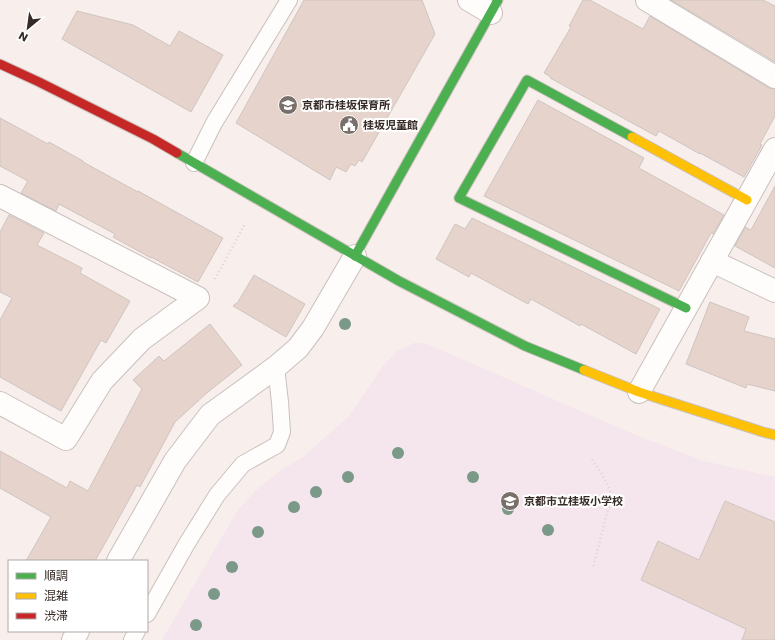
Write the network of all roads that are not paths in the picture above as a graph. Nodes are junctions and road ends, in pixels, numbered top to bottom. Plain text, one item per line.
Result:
1 (289, 0) edge
2 (469, 0) edge
3 (647, 0) edge
4 (495, 6) edge
5 (0, 64) edge
6 (775, 77) edge
7 (775, 149) edge
8 (194, 163) junction
9 (0, 196) edge
10 (747, 200) junction
11 (355, 256) junction
12 (712, 261) junction
13 (775, 291) edge
14 (686, 308) junction
15 (276, 367) junction
16 (639, 392) junction
17 (0, 403) edge
18 (775, 435) edge
19 (119, 560) edge
20 (148, 612) edge

1 - 8 lane
2 - 4 street
3 - 6 street
4 - 11 street
5 - 8 street
7 - 10 street
8 - 11 street
9 - 17 street
10 - 12 street
10 - 14 street
11 - 15 street
11 - 16 street
12 - 13 street
12 - 14 street
14 - 16 street
15 - 19 street
15 - 20 lane
16 - 18 street

